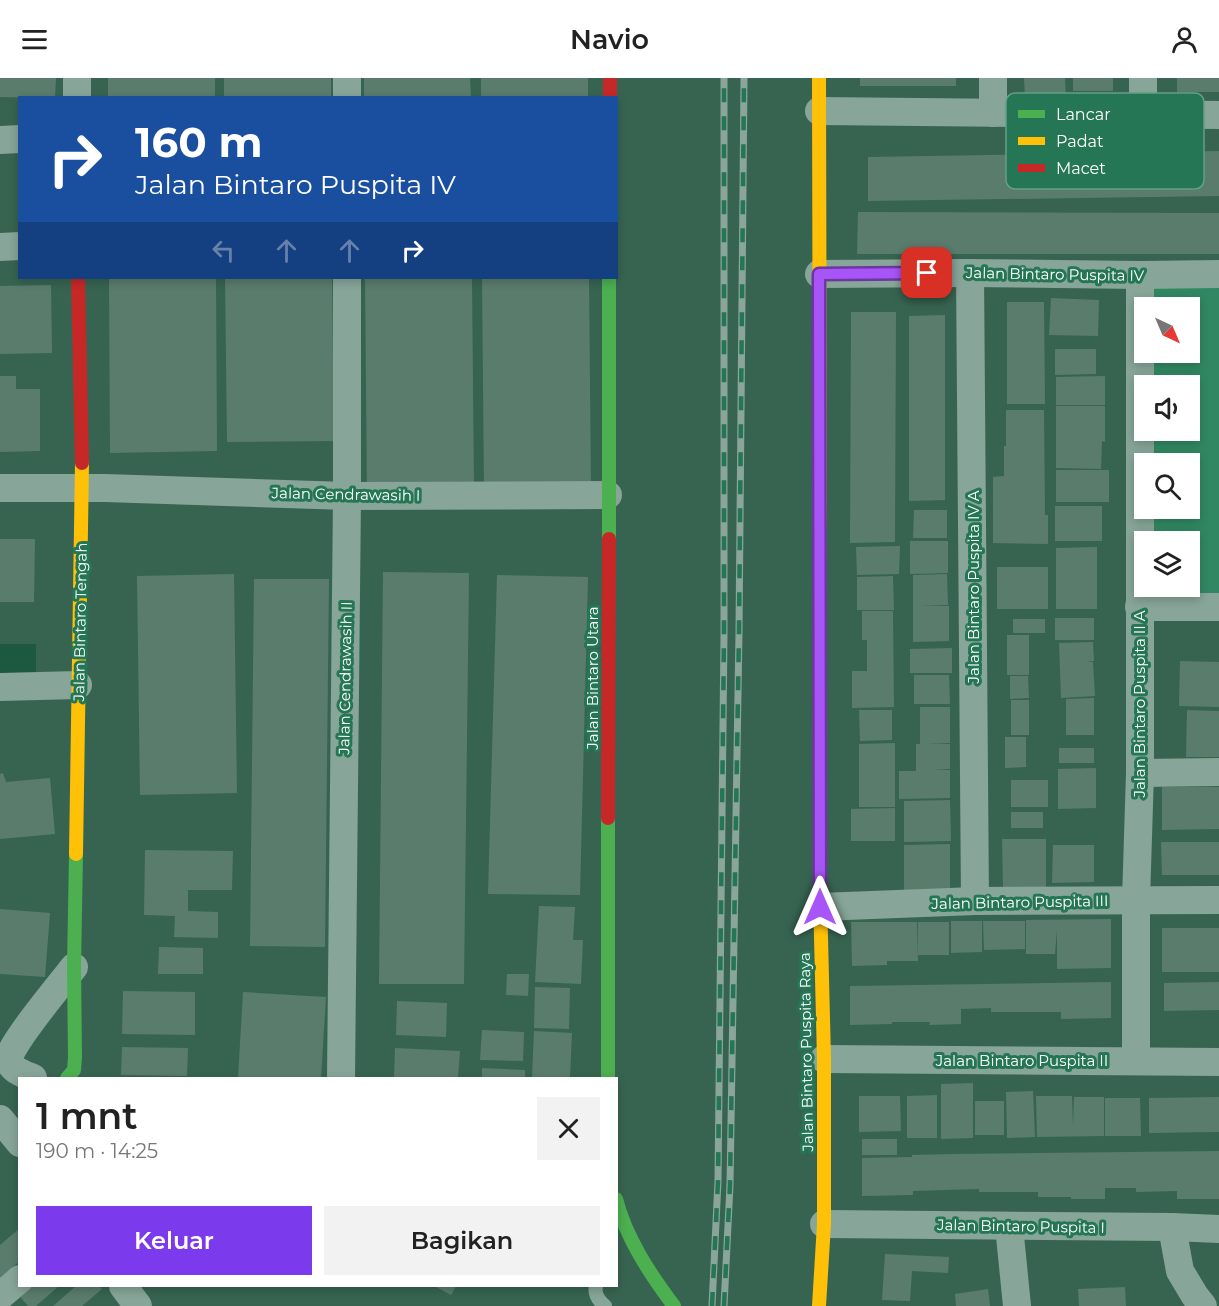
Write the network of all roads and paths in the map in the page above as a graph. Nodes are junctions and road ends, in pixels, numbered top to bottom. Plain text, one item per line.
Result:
1 (77, 78) edge
2 (347, 78) edge
3 (610, 78) edge
4 (819, 78) edge
5 (993, 78) edge
6 (77, 96) edge
7 (347, 96) edge
8 (610, 96) edge
9 (819, 111) junction
10 (993, 113) junction
11 (1006, 113) edge
12 (1204, 115) edge
13 (1219, 115) edge
14 (18, 139) edge
15 (0, 140) edge
16 (18, 246) edge
17 (0, 247) edge
18 (970, 273) junction
19 (819, 274) junction
20 (1219, 274) edge
21 (1140, 275) junction
22 (78, 279) edge
23 (347, 279) edge
24 (609, 279) edge
25 (0, 488) edge
26 (83, 488) junction
27 (608, 495) junction
28 (346, 496) junction
29 (1140, 607) junction
30 (1219, 607) edge
31 (78, 685) junction
32 (0, 687) edge
33 (1219, 772) edge
34 (1140, 773) junction
35 (1136, 900) junction
36 (1219, 900) edge
37 (975, 901) junction
38 (820, 907) junction
39 (74, 968) junction
40 (824, 1059) junction
41 (1136, 1060) junction
42 (1219, 1062) edge
43 (31, 1077) edge
44 (68, 1077) edge
45 (340, 1077) edge
46 (608, 1077) edge
47 (0, 1119) edge
48 (18, 1141) edge
49 (618, 1207) edge
50 (824, 1224) junction
51 (1009, 1226) junction
52 (1172, 1227) junction
53 (1219, 1229) edge
54 (18, 1281) edge
55 (124, 1287) edge
56 (596, 1287) edge
57 (0, 1296) edge
58 (138, 1306) edge
59 (605, 1306) edge
60 (674, 1306) edge
61 (819, 1306) edge
62 (1017, 1306) edge
63 (1203, 1306) edge

1 - 6 street
2 - 7 street
3 - 8 street
4 - 9 street, Jalan Bintaro Puspita Raya
5 - 10 street
9 - 10 street
9 - 19 street, Jalan Bintaro Puspita Raya
10 - 11 street
12 - 13 street
14 - 15 street
16 - 17 street
18 - 19 street, Jalan Bintaro Puspita IV
18 - 21 street, Jalan Bintaro Puspita IV
18 - 37 street, Jalan Bintaro Puspita IV A
19 - 38 street, Jalan Bintaro Puspita Raya
20 - 21 street, Jalan Bintaro Puspita IV
21 - 29 street, Jalan Bintaro Puspita II A
22 - 26 street, Jalan Bintaro Tengah
23 - 28 street, Jalan Cendrawasih II
24 - 27 street, Jalan Bintaro Utara
25 - 26 street, Jalan Cendrawasih I
26 - 28 street, Jalan Cendrawasih I
26 - 31 street, Jalan Bintaro Tengah
27 - 28 street, Jalan Cendrawasih I
27 - 46 street, Jalan Bintaro Utara
28 - 45 street, Jalan Cendrawasih II
29 - 30 street
29 - 34 street, Jalan Bintaro Puspita II A
31 - 32 street
31 - 39 street, Jalan Bintaro Tengah
33 - 34 street
34 - 35 street, Jalan Bintaro Puspita II A
35 - 36 street, Jalan Bintaro Puspita III
35 - 37 street, Jalan Bintaro Puspita III
35 - 41 street, Jalan Bintaro Puspita II A
37 - 38 street, Jalan Bintaro Puspita III
38 - 40 street, Jalan Bintaro Puspita Raya
39 - 43 street
39 - 44 street, Jalan Bintaro Tengah
40 - 41 street, Jalan Bintaro Puspita II
40 - 50 street, Jalan Bintaro Puspita Raya
41 - 42 street, Jalan Bintaro Puspita II
47 - 48 street
49 - 60 street
50 - 51 street, Jalan Bintaro Puspita I
50 - 61 street, Jalan Bintaro Puspita Raya
51 - 52 street, Jalan Bintaro Puspita I
51 - 62 street
52 - 53 street, Jalan Bintaro Puspita I
52 - 63 street
54 - 57 street
55 - 58 street
56 - 59 lane

